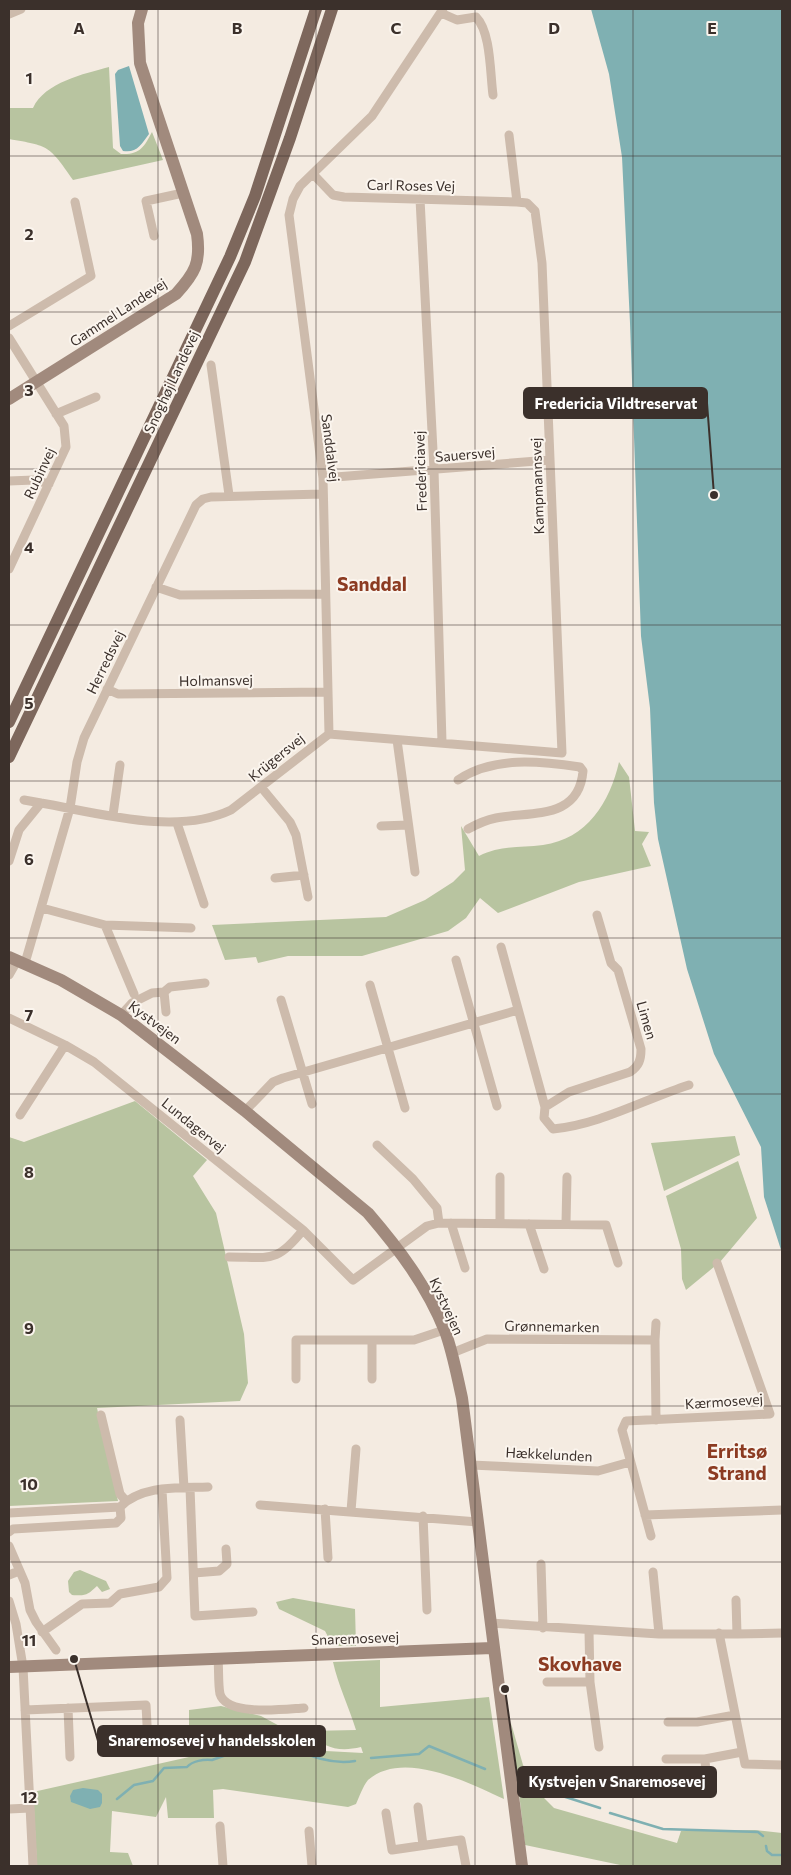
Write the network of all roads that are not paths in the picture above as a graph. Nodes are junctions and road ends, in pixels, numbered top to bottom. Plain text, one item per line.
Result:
1 (21, 9) edge
2 (142, 9) edge
3 (316, 9) edge
4 (332, 9) edge
5 (442, 11) edge
6 (9, 14) edge
7 (493, 95) dead end
8 (509, 135) dead end
9 (313, 174) junction
10 (183, 193) junction
11 (420, 200) junction
12 (75, 202) dead end
13 (516, 202) junction
14 (154, 236) dead end
15 (9, 326) edge
16 (9, 338) edge
17 (211, 365) dead end
18 (36, 382) junction
19 (96, 397) dead end
20 (9, 399) edge
21 (56, 414) junction
22 (550, 460) junction
23 (434, 470) junction
24 (323, 478) junction
25 (9, 481) edge
26 (48, 484) junction
27 (323, 494) junction
28 (229, 495) junction
29 (9, 570) edge
30 (156, 587) junction
31 (325, 594) junction
32 (107, 689) junction
33 (326, 692) junction
34 (9, 722) edge
35 (329, 734) junction
36 (397, 740) junction
37 (442, 742) junction
38 (497, 748) junction
39 (9, 758) edge
40 (499, 762) junction
41 (120, 766) dead end
42 (458, 780) dead end
43 (261, 787) junction
44 (24, 800) dead end
45 (41, 803) junction
46 (70, 808) junction
47 (113, 815) junction
48 (178, 822) junction
49 (381, 826) dead end
50 (408, 826) junction
51 (468, 829) dead end
52 (9, 860) edge
53 (415, 872) dead end
54 (304, 875) junction
55 (274, 878) dead end
56 (308, 898) dead end
57 (204, 904) dead end
58 (42, 908) junction
59 (597, 915) dead end
60 (105, 925) junction
61 (192, 928) dead end
62 (501, 947) dead end
63 (17, 960) edge
64 (456, 960) dead end
65 (9, 975) edge
66 (205, 983) dead end
67 (370, 985) dead end
68 (164, 992) junction
69 (134, 994) dead end
70 (281, 1000) dead end
71 (518, 1010) junction
72 (166, 1012) dead end
73 (122, 1015) junction
74 (9, 1018) edge
75 (473, 1022) junction
76 (65, 1045) junction
77 (388, 1047) junction
78 (302, 1072) junction
79 (689, 1085) dead end
80 (312, 1104) dead end
81 (497, 1106) dead end
82 (545, 1107) junction
83 (405, 1108) dead end
84 (245, 1111) junction
85 (20, 1115) dead end
86 (377, 1145) dead end
87 (500, 1177) dead end
88 (567, 1177) dead end
89 (439, 1223) junction
90 (451, 1223) junction
91 (500, 1223) junction
92 (529, 1224) junction
93 (566, 1224) junction
94 (303, 1230) junction
95 (398, 1248) junction
96 (229, 1257) dead end
97 (618, 1263) dead end
98 (718, 1263) dead end
99 (465, 1268) dead end
100 (544, 1269) dead end
101 (656, 1323) dead end
102 (444, 1330) junction
103 (655, 1340) junction
104 (372, 1341) junction
105 (452, 1352) junction
106 (372, 1379) dead end
107 (296, 1380) dead end
108 (101, 1414) dead end
109 (180, 1420) dead end
110 (656, 1420) junction
111 (356, 1449) dead end
112 (630, 1462) junction
113 (471, 1465) junction
114 (208, 1487) dead end
115 (187, 1488) junction
116 (162, 1490) junction
117 (123, 1504) junction
118 (260, 1505) dead end
119 (325, 1509) junction
120 (782, 1510) edge
121 (351, 1511) junction
122 (9, 1513) edge
123 (645, 1515) junction
124 (423, 1516) junction
125 (478, 1522) junction
126 (9, 1532) edge
127 (651, 1536) dead end
128 (9, 1546) edge
129 (226, 1549) dead end
130 (328, 1558) dead end
131 (541, 1564) dead end
132 (19, 1571) junction
133 (653, 1572) dead end
134 (194, 1573) junction
135 (9, 1575) edge
136 (736, 1600) dead end
137 (9, 1601) edge
138 (427, 1610) dead end
139 (253, 1612) dead end
140 (490, 1623) junction
141 (543, 1628) junction
142 (589, 1631) junction
143 (42, 1632) junction
144 (719, 1633) junction
145 (782, 1633) edge
146 (659, 1634) junction
147 (737, 1634) junction
148 (492, 1648) junction
149 (56, 1650) dead end
150 (218, 1659) junction
151 (9, 1667) edge
152 (23, 1667) junction
153 (547, 1682) dead end
154 (590, 1682) junction
155 (68, 1708) junction
156 (304, 1708) dead end
157 (25, 1710) junction
158 (735, 1715) junction
159 (668, 1722) dead end
160 (148, 1744) dead end
161 (599, 1748) dead end
162 (742, 1752) junction
163 (70, 1757) dead end
164 (666, 1759) dead end
165 (705, 1759) junction
166 (782, 1765) edge
167 (707, 1792) dead end
168 (418, 1807) dead end
169 (30, 1808) junction
170 (9, 1809) edge
171 (386, 1813) dead end
172 (220, 1826) dead end
173 (309, 1831) dead end
174 (423, 1845) junction
175 (33, 1866) edge
176 (223, 1866) edge
177 (312, 1866) edge
178 (466, 1866) edge
179 (522, 1866) edge

1 - 6 street
2 - 10 street, Gammel Landevej
3 - 34 main road, Snoghøj Landevej
4 - 39 main road, Snoghøj Landevej
5 - 7 street
5 - 9 street, Sanddalvej
8 - 13 street
9 - 11 street, Carl Roses Vej
9 - 24 street, Sanddalvej
10 - 14 street
10 - 18 street, Gammel Landevej
11 - 13 street, Carl Roses Vej
11 - 23 street, Fredericiavej
12 - 15 street
13 - 22 street, Kampmannsvej
16 - 18 street, Rubinvej
17 - 28 street
18 - 20 street, Gammel Landevej
18 - 21 street, Rubinvej
19 - 21 street
21 - 26 street, Rubinvej
22 - 23 street, Sauersvej
22 - 38 street, Kampmannsvej
23 - 24 street, Sauersvej
23 - 37 street, Fredericiavej
24 - 27 street, Sanddalvej
25 - 26 street
26 - 29 street, Rubinvej
27 - 28 street, Herredsvej
27 - 31 street, Sanddalvej
28 - 30 street, Herredsvej
30 - 31 street
30 - 32 street, Herredsvej
31 - 33 street, Sanddalvej
32 - 33 street, Holmansvej
32 - 46 street, Herredsvej
33 - 35 street, Sanddalvej
35 - 36 street
35 - 43 street, Krügersvej
36 - 37 street
36 - 50 street
37 - 38 street
38 - 40 street
40 - 42 street
40 - 51 street
41 - 47 street
43 - 48 street, Krügersvej
43 - 54 street
44 - 45 street, Krügersvej
45 - 46 street, Krügersvej
45 - 52 street
46 - 47 street, Krügersvej
46 - 58 street, Herredsvej
47 - 48 street, Krügersvej
48 - 57 street
49 - 50 street
50 - 53 street
54 - 55 street
54 - 56 street
58 - 60 street
58 - 63 street, Herredsvej
59 - 82 street, Limen
60 - 61 street
60 - 69 street
62 - 71 street
63 - 65 street, Herredsvej
63 - 73 street, Kystvejen
64 - 75 street
66 - 68 street
67 - 77 street
68 - 72 street
68 - 73 street
70 - 78 street
71 - 75 street
71 - 82 street
73 - 84 street, Kystvejen
74 - 76 street, Lundagervej
75 - 77 street
75 - 81 street
76 - 85 street
76 - 94 street, Lundagervej
77 - 78 street
77 - 83 street
78 - 80 street
78 - 84 street
79 - 82 street
84 - 95 street, Kystvejen
86 - 89 street
87 - 91 street
88 - 93 street
89 - 90 street
89 - 95 street
90 - 91 street
90 - 99 street
91 - 92 street
92 - 93 street
92 - 100 street
93 - 97 street
94 - 95 street, Lundagervej
94 - 96 street
95 - 102 street, Kystvejen
98 - 110 street, Kærmosevej
101 - 103 street
102 - 104 street
102 - 105 street, Kystvejen
103 - 105 street, Grønnemarken
103 - 110 street
104 - 106 street
104 - 107 street
105 - 113 street, Kystvejen
108 - 117 street
109 - 115 street
110 - 112 street, Kærmosevej
111 - 121 street
112 - 113 street, Hækkelunden
112 - 123 street
113 - 125 street, Kystvejen
114 - 115 street
115 - 116 street
115 - 134 street
116 - 117 street
116 - 143 street
117 - 122 street
117 - 126 street
118 - 119 street
119 - 121 street
119 - 130 street
120 - 123 street
121 - 124 street
123 - 127 street
124 - 125 street
124 - 138 street
125 - 140 street, Kystvejen
128 - 132 street
129 - 134 street
131 - 141 street
132 - 135 street
132 - 143 street
133 - 146 street
134 - 139 street
136 - 147 street
137 - 152 street
140 - 141 street
140 - 148 street, Kystvejen
141 - 142 street
142 - 146 street
142 - 154 street
143 - 149 street
144 - 146 street
144 - 147 street
144 - 158 street
145 - 147 street
148 - 150 street, Snaremosevej
148 - 179 street, Kystvejen
150 - 152 street, Snaremosevej
150 - 156 street
151 - 152 street, Snaremosevej
152 - 157 street
153 - 154 street
154 - 161 street
155 - 157 street
155 - 160 street
155 - 163 street
157 - 169 street
158 - 159 street
158 - 162 street
162 - 165 street
162 - 166 street
164 - 165 street
165 - 167 street
168 - 174 street
169 - 170 street
169 - 175 street
171 - 174 street
172 - 176 street
173 - 177 street
174 - 178 street

